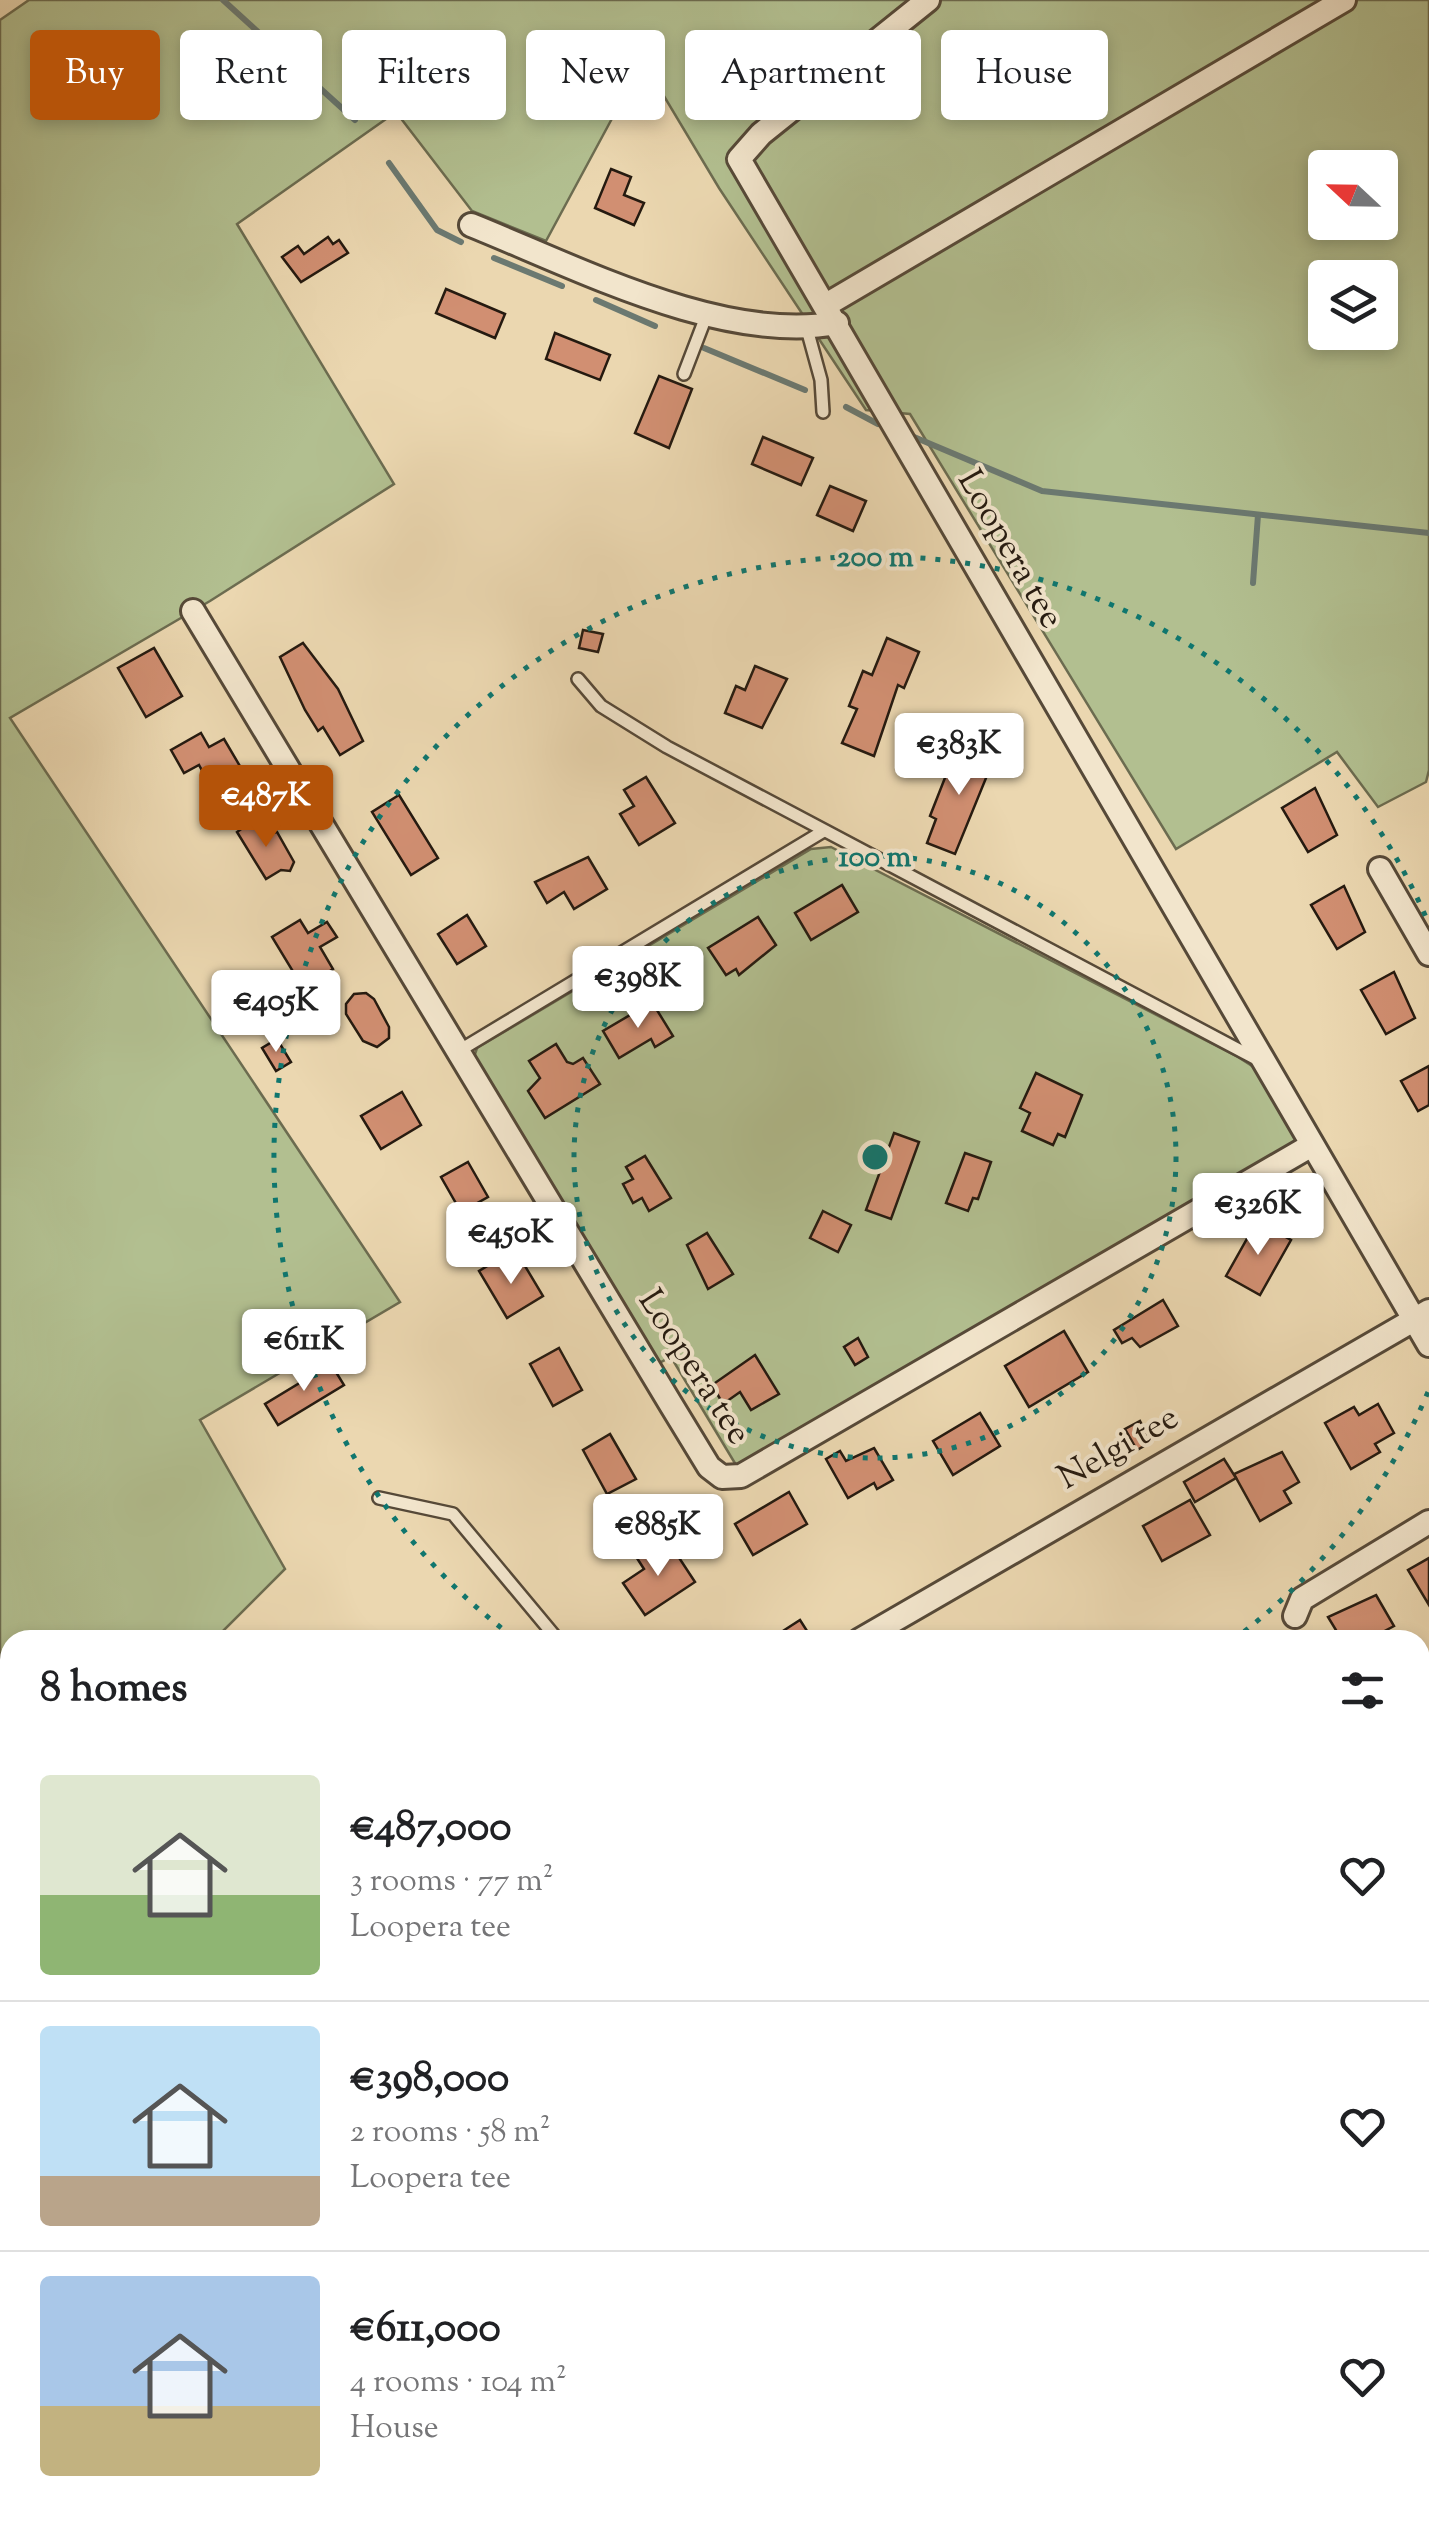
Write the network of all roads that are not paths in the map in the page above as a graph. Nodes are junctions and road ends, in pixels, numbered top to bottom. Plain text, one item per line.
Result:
1 (928, 0) edge
2 (1344, 0) edge
3 (471, 225) dead end
4 (707, 314) junction
5 (831, 314) junction
6 (807, 328) junction
7 (684, 374) dead end
8 (823, 412) dead end
9 (193, 611) dead end
10 (578, 679) dead end
11 (822, 832) junction
12 (1380, 868) dead end
13 (1429, 954) edge
14 (457, 1052) junction
15 (1269, 1066) junction
16 (1312, 1145) junction
17 (1422, 1315) edge
18 (1429, 1345) edge
19 (379, 1498) dead end
20 (1429, 1522) edge
21 (1295, 1616) dead end
22 (550, 1630) edge
23 (877, 1630) edge

1 - 5 street, Loopera tee
2 - 5 street
3 - 4 street
4 - 6 street
4 - 7 lane
5 - 6 street
5 - 15 street, Loopera tee
6 - 8 lane
9 - 14 street, Loopera tee
10 - 11 lane
11 - 14 lane
11 - 15 lane
12 - 13 street
14 - 16 street, Loopera tee
15 - 16 street, Loopera tee
16 - 17 street, Loopera tee
17 - 18 street, Loopera tee
17 - 23 street, Nelgi tee
19 - 22 lane
20 - 21 street

